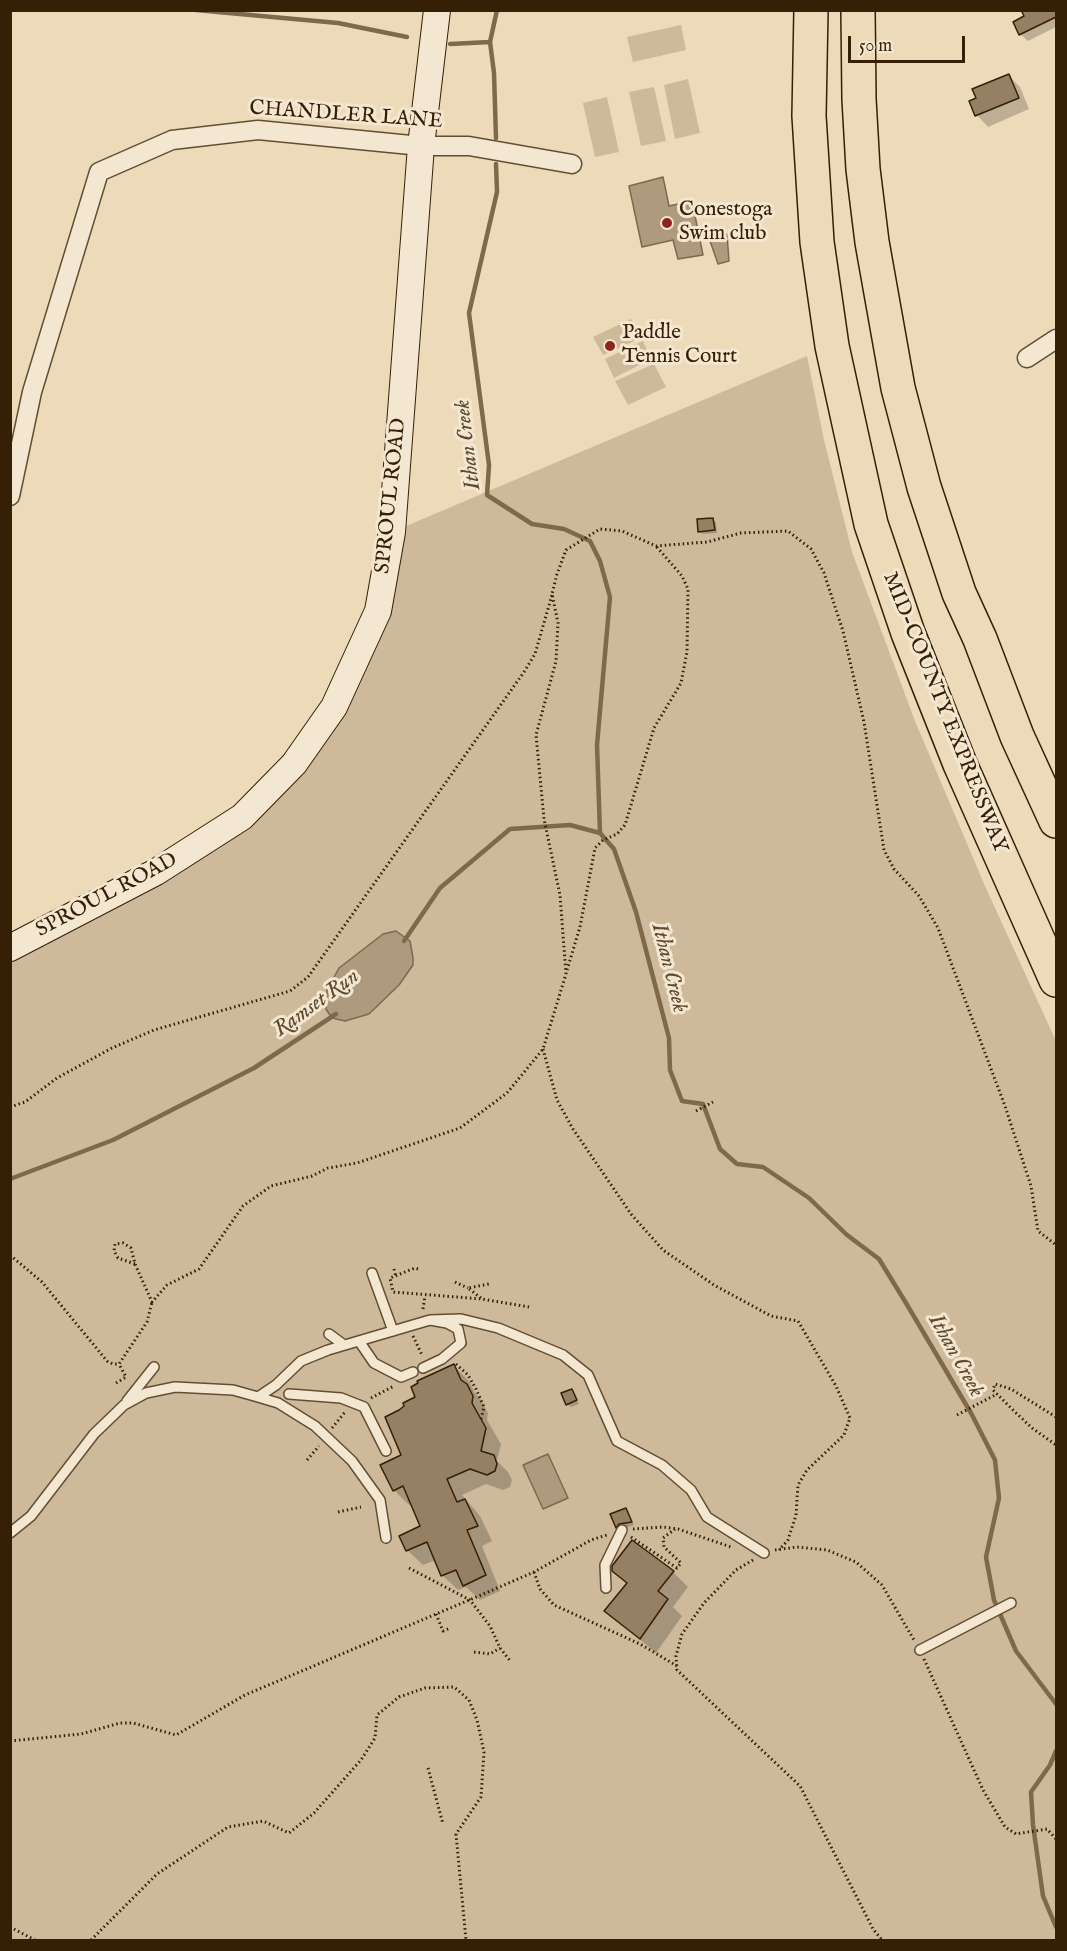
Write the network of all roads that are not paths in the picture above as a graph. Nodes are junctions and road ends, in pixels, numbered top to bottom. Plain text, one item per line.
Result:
1 (436, 10) edge
2 (811, 10) edge
3 (858, 10) edge
4 (421, 146) junction
5 (572, 164) dead end
6 (1056, 339) edge
7 (1027, 358) dead end
8 (10, 496) edge
9 (1056, 821) edge
10 (10, 948) edge
11 (1056, 980) edge
12 (372, 1273) dead end
13 (430, 1320) junction
14 (393, 1331) junction
15 (329, 1334) dead end
16 (359, 1341) junction
17 (344, 1345) junction
18 (154, 1367) dead end
19 (276, 1385) junction
20 (289, 1394) junction
21 (258, 1397) junction
22 (278, 1403) junction
23 (124, 1405) junction
24 (386, 1452) dead end
25 (622, 1530) road end
26 (10, 1533) edge
27 (386, 1538) dead end
28 (764, 1553) road end
29 (606, 1588) dead end
30 (1009, 1604) dead end
31 (920, 1650) road end

1 - 4 main road, SPROUL ROAD
2 - 11 highway, MID-COUNTY EXPRESSWAY
3 - 9 highway
4 - 5 street, CHANDLER LANE
4 - 8 street, CHANDLER LANE
4 - 10 main road, SPROUL ROAD
6 - 7 street
12 - 14 lane
13 - 14 lane
13 - 16 lane
13 - 28 lane
14 - 16 lane
15 - 17 lane
16 - 17 lane
17 - 19 lane
18 - 23 lane
19 - 20 lane
19 - 21 lane
20 - 22 lane
20 - 24 lane
21 - 22 lane
21 - 23 lane
22 - 27 lane
23 - 26 lane
25 - 29 lane
30 - 31 lane

